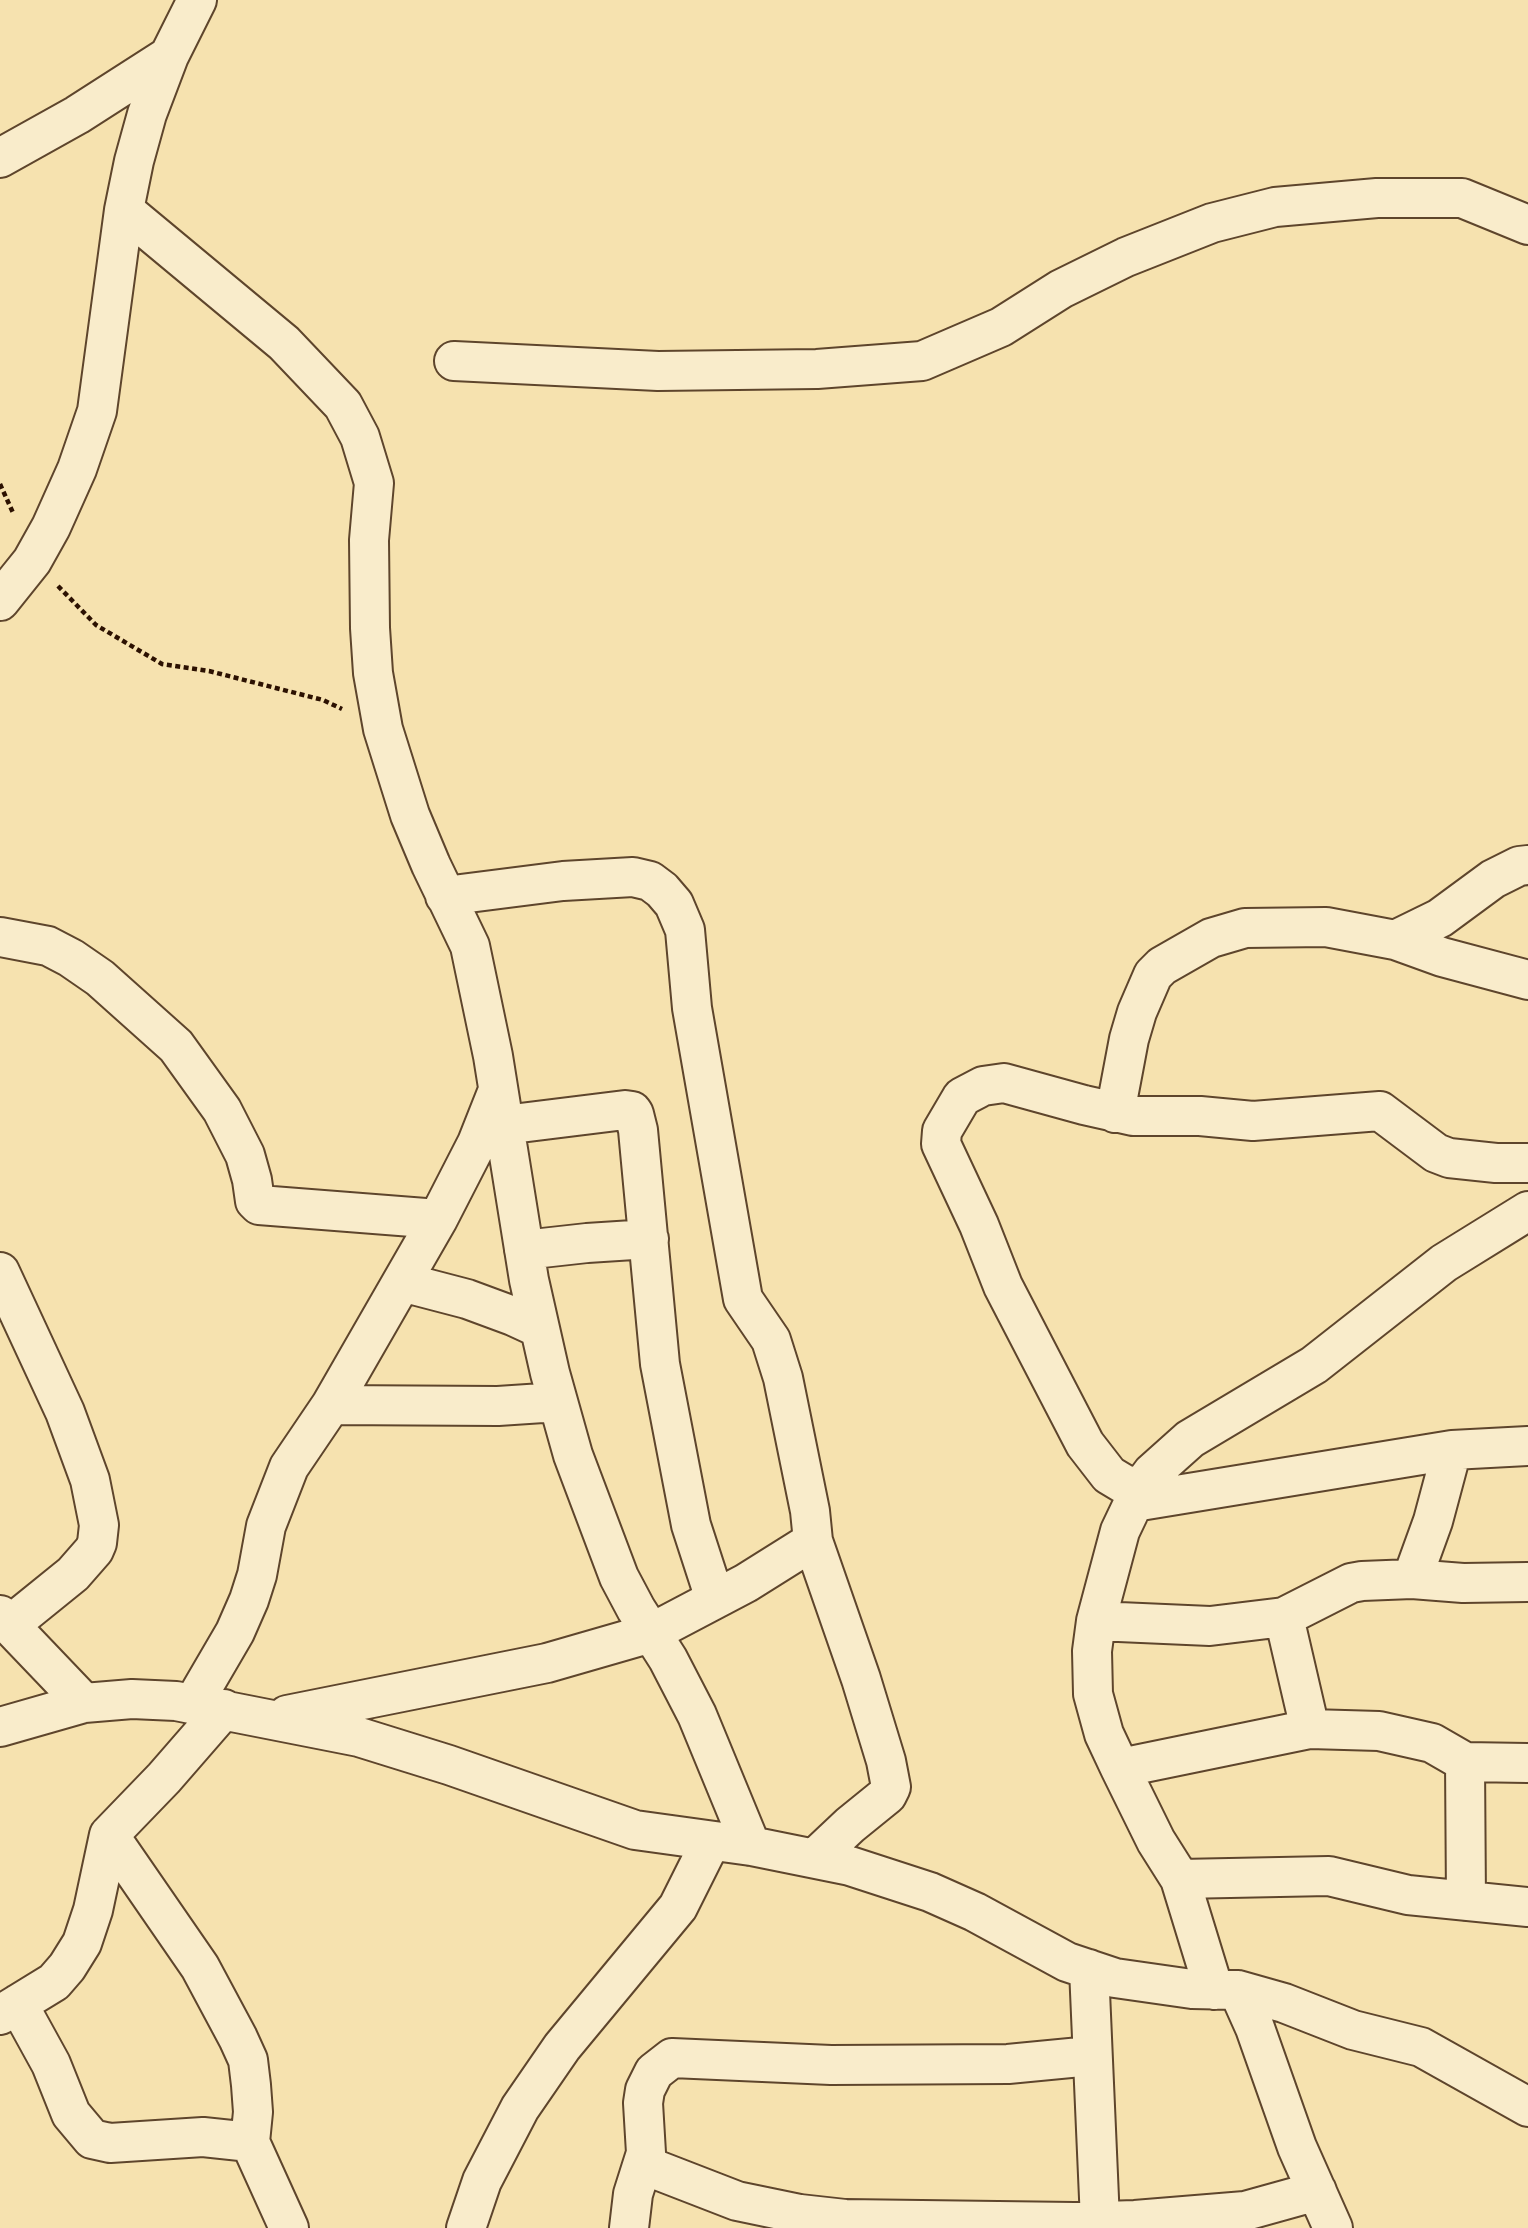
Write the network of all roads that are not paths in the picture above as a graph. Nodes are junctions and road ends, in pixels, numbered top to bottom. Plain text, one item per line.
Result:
1 (197, 0) edge
2 (169, 56) junction
3 (0, 158) edge
4 (124, 210) junction
5 (1528, 225) edge
6 (454, 361) dead end
7 (0, 601) edge
8 (1528, 865) edge
9 (445, 896) junction
10 (0, 937) edge
11 (1395, 940) junction
12 (1528, 980) edge
13 (501, 1108) junction
14 (1115, 1113) junction
15 (1528, 1163) edge
16 (1528, 1211) edge
17 (438, 1219) junction
18 (649, 1239) junction
19 (524, 1251) junction
20 (0, 1272) edge
21 (402, 1282) junction
22 (539, 1328) junction
23 (558, 1402) junction
24 (331, 1405) junction
25 (1528, 1446) edge
26 (1452, 1450) junction
27 (1137, 1496) junction
28 (813, 1541) junction
29 (1412, 1579) junction
30 (1528, 1582) edge
31 (715, 1599) junction
32 (1284, 1617) junction
33 (5, 1620) edge
34 (1096, 1620) junction
35 (651, 1633) junction
36 (84, 1703) junction
37 (208, 1706) junction
38 (270, 1718) junction
39 (0, 1727) edge
40 (1311, 1729) junction
41 (1465, 1762) junction
42 (1528, 1763) edge
43 (1120, 1768) junction
44 (109, 1835) junction
45 (711, 1841) junction
46 (751, 1846) junction
47 (815, 1858) junction
48 (1180, 1878) junction
49 (1466, 1901) junction
50 (1528, 1907) edge
51 (1089, 1969) junction
52 (1226, 1990) junction
53 (9, 2010) edge
54 (1091, 2056) junction
55 (1528, 2078) edge
56 (1483, 2082) junction
57 (1528, 2107) edge
58 (250, 2142) junction
59 (644, 2165) junction
60 (1317, 2191) junction
61 (1100, 2221) junction
62 (289, 2228) edge
63 (466, 2228) edge
64 (629, 2228) edge
65 (1333, 2228) edge

1 - 2 street
2 - 3 street
2 - 4 street
4 - 7 street
4 - 9 street
5 - 6 street
8 - 11 street
9 - 13 street
9 - 28 street
10 - 17 street
11 - 12 street
11 - 14 street
13 - 17 street
13 - 18 street
13 - 19 street
14 - 15 street
14 - 27 street
16 - 27 street
17 - 21 street
18 - 19 street
18 - 31 street
19 - 22 street
20 - 33 street
21 - 22 street
21 - 24 street
22 - 23 street
23 - 24 street
23 - 35 street
24 - 37 street
25 - 26 street
26 - 27 street
26 - 29 street
27 - 34 street
28 - 31 street
28 - 47 street
29 - 30 street
29 - 32 street
31 - 35 street
32 - 34 street
32 - 40 street
33 - 36 street
34 - 43 street
35 - 38 street
35 - 46 street
36 - 37 street
36 - 39 street
37 - 38 street
37 - 44 street
38 - 45 street
40 - 41 street
40 - 43 street
41 - 42 street
41 - 49 street
43 - 48 street
44 - 53 street
44 - 58 street
45 - 46 street
45 - 63 street
46 - 47 street
47 - 51 street
48 - 49 street
48 - 52 street
49 - 50 street
51 - 52 street
51 - 54 street
52 - 56 street
52 - 60 street
53 - 58 street
54 - 59 street
54 - 61 street
55 - 56 street
56 - 57 street
58 - 62 street
59 - 61 street
59 - 64 street
60 - 61 street
60 - 65 street

